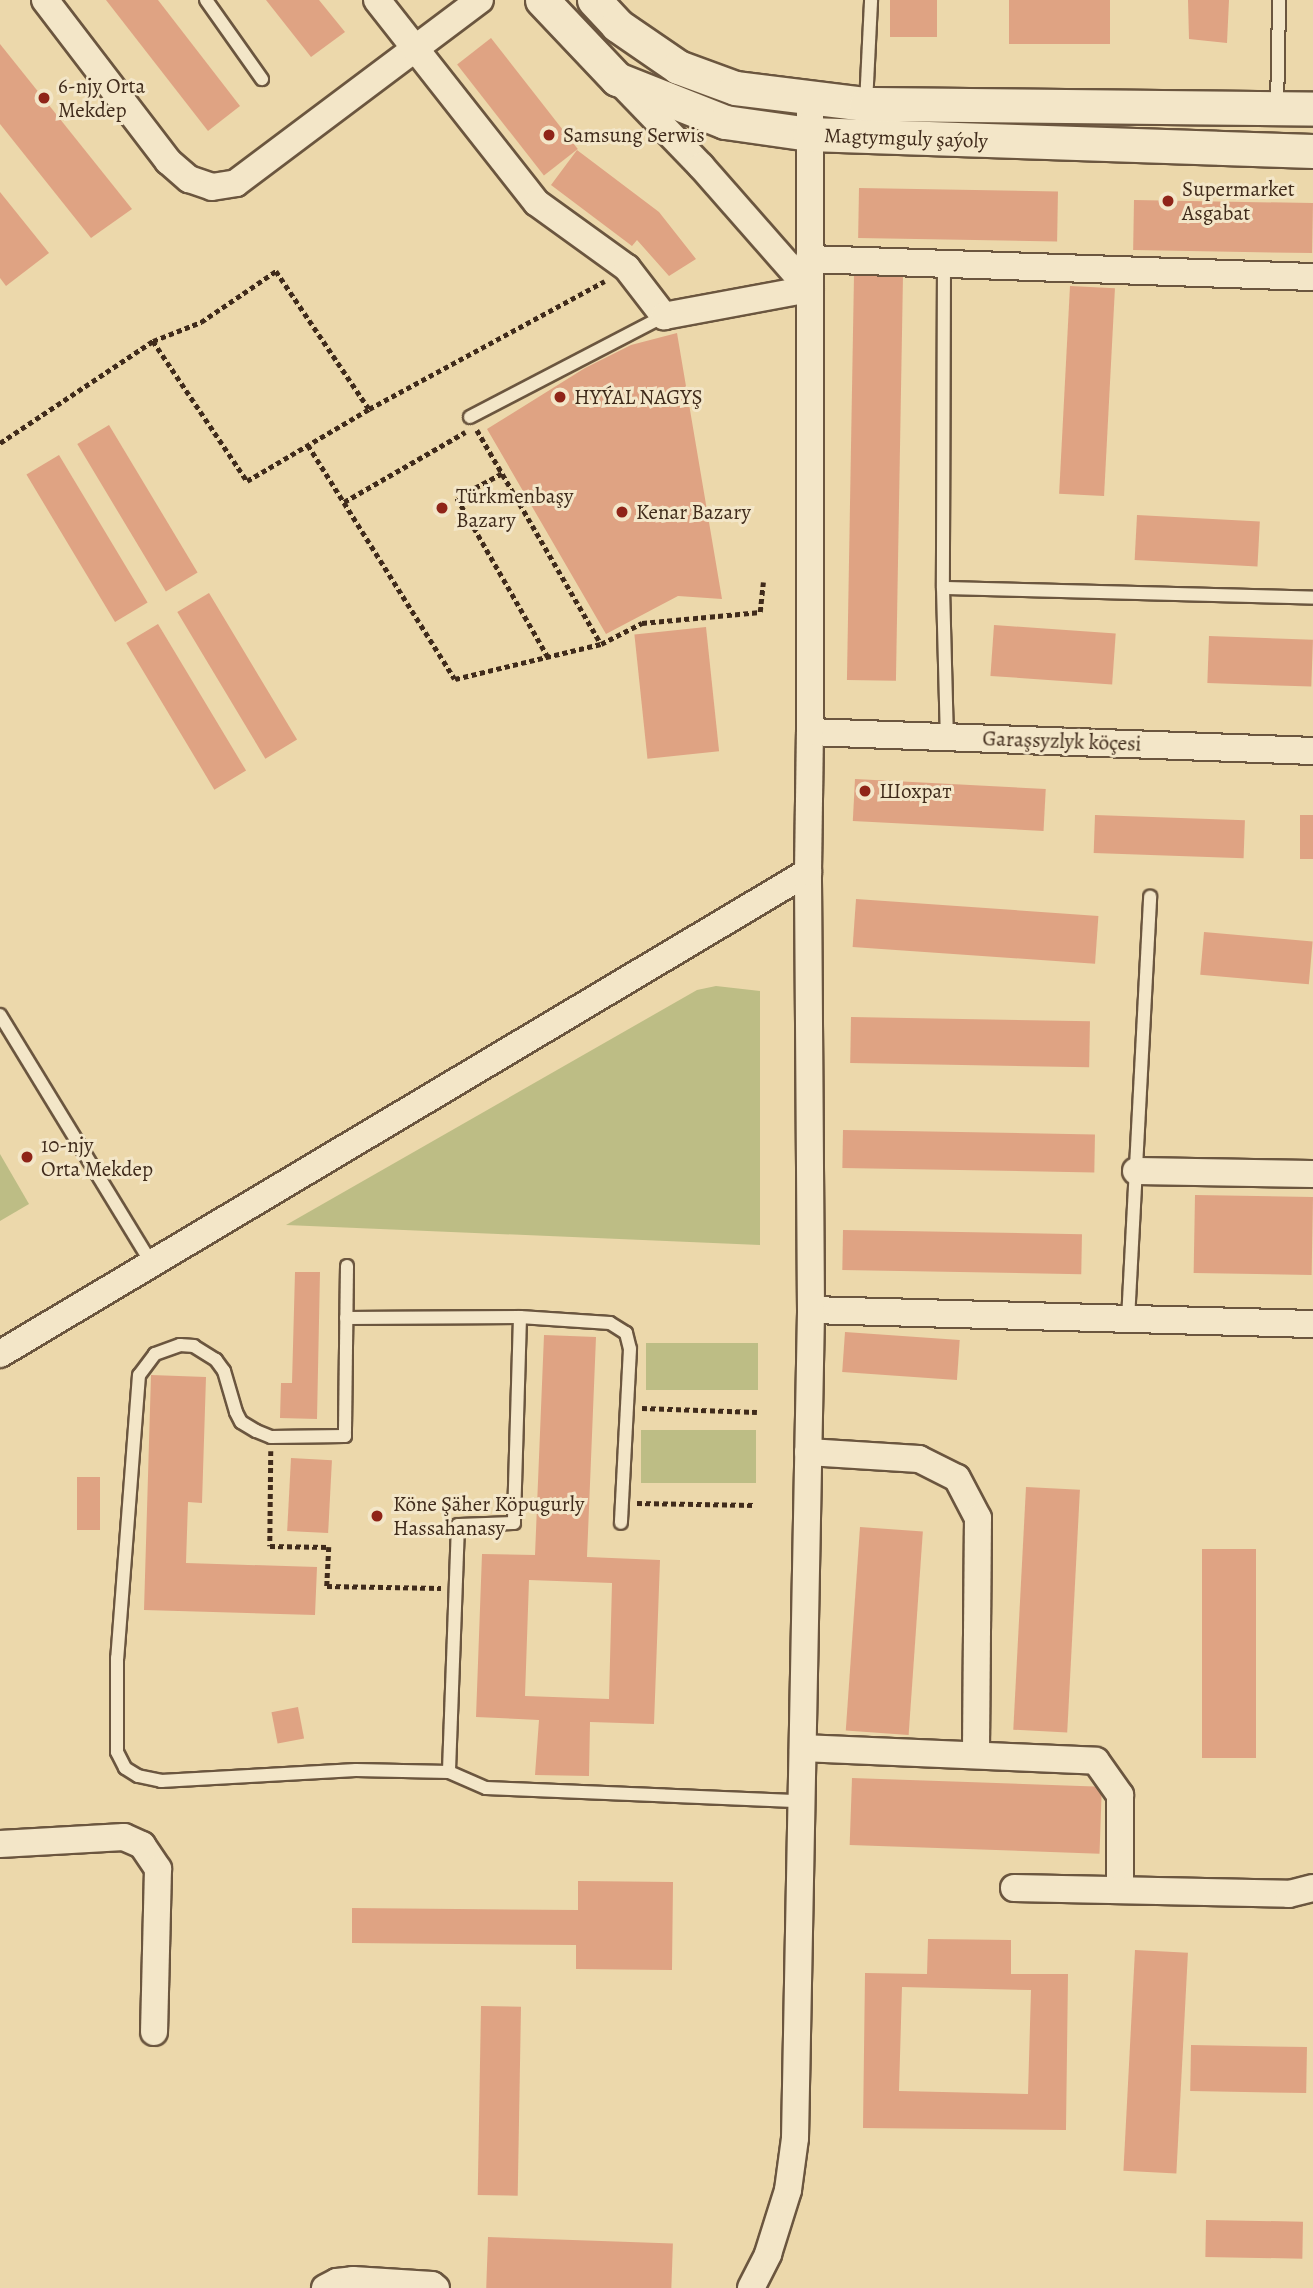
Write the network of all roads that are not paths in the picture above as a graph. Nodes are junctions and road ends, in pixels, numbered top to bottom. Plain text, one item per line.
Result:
1 (45, 0) edge
2 (206, 0) edge
3 (376, 0) edge
4 (480, 0) edge
5 (542, 0) edge
6 (594, 0) edge
7 (871, 0) edge
8 (1279, 0) edge
9 (415, 50) junction
10 (262, 79) dead end
11 (617, 79) junction
12 (810, 98) junction
13 (866, 104) junction
14 (1277, 109) junction
15 (1313, 109) edge
16 (809, 134) junction
17 (1313, 151) edge
18 (809, 259) junction
19 (944, 264) junction
20 (1313, 277) edge
21 (810, 289) junction
22 (664, 316) junction
23 (470, 417) dead end
24 (943, 588) junction
25 (1313, 598) edge
26 (810, 732) junction
27 (947, 737) junction
28 (1313, 751) edge
29 (808, 873) junction
30 (1150, 897) dead end
31 (0, 1015) edge
32 (1136, 1171) junction
33 (1313, 1174) edge
34 (152, 1264) junction
35 (347, 1266) dead end
36 (811, 1310) junction
37 (520, 1317) junction
38 (346, 1318) junction
39 (1128, 1320) junction
40 (1313, 1324) edge
41 (0, 1354) edge
42 (808, 1452) junction
43 (621, 1523) dead end
44 (803, 1748) junction
45 (976, 1755) junction
46 (449, 1772) junction
47 (800, 1801) junction
48 (0, 1844) edge
49 (1014, 1888) dead end
50 (1120, 1888) junction
51 (1301, 1891) edge
52 (1313, 1904) edge
53 (154, 2032) dead end
54 (325, 2288) edge
55 (436, 2288) edge
56 (751, 2288) edge

1 - 9 street
2 - 10 lane
3 - 9 street
4 - 9 street
5 - 11 street, Magtymguly şaýoly
6 - 12 street, Magtymguly şaýoly
7 - 13 lane
8 - 14 lane
9 - 22 street
11 - 16 street, Magtymguly şaýoly
11 - 21 street
12 - 13 street, Magtymguly şaýoly
12 - 16 street
13 - 14 street, Magtymguly şaýoly
14 - 15 street, Magtymguly şaýoly
16 - 17 street, Magtymguly şaýoly
16 - 18 street
18 - 19 street
18 - 21 street
19 - 20 street
19 - 24 lane
21 - 22 street
21 - 26 street
22 - 23 lane
24 - 25 lane
24 - 27 lane
26 - 27 street, Garaşsyzlyk köçesi
26 - 29 street
27 - 28 street, Garaşsyzlyk köçesi
29 - 34 street
29 - 36 street
30 - 32 lane
31 - 34 lane
32 - 33 street
32 - 39 lane
34 - 41 street
35 - 38 lane
36 - 39 street
36 - 42 street
37 - 38 lane
37 - 43 lane
37 - 46 lane
38 - 46 lane
39 - 40 street
42 - 44 street
42 - 45 street
44 - 45 street
44 - 47 street
45 - 50 street
46 - 47 lane
47 - 56 street
48 - 53 street
49 - 50 street
50 - 51 street
51 - 52 street
54 - 55 street

